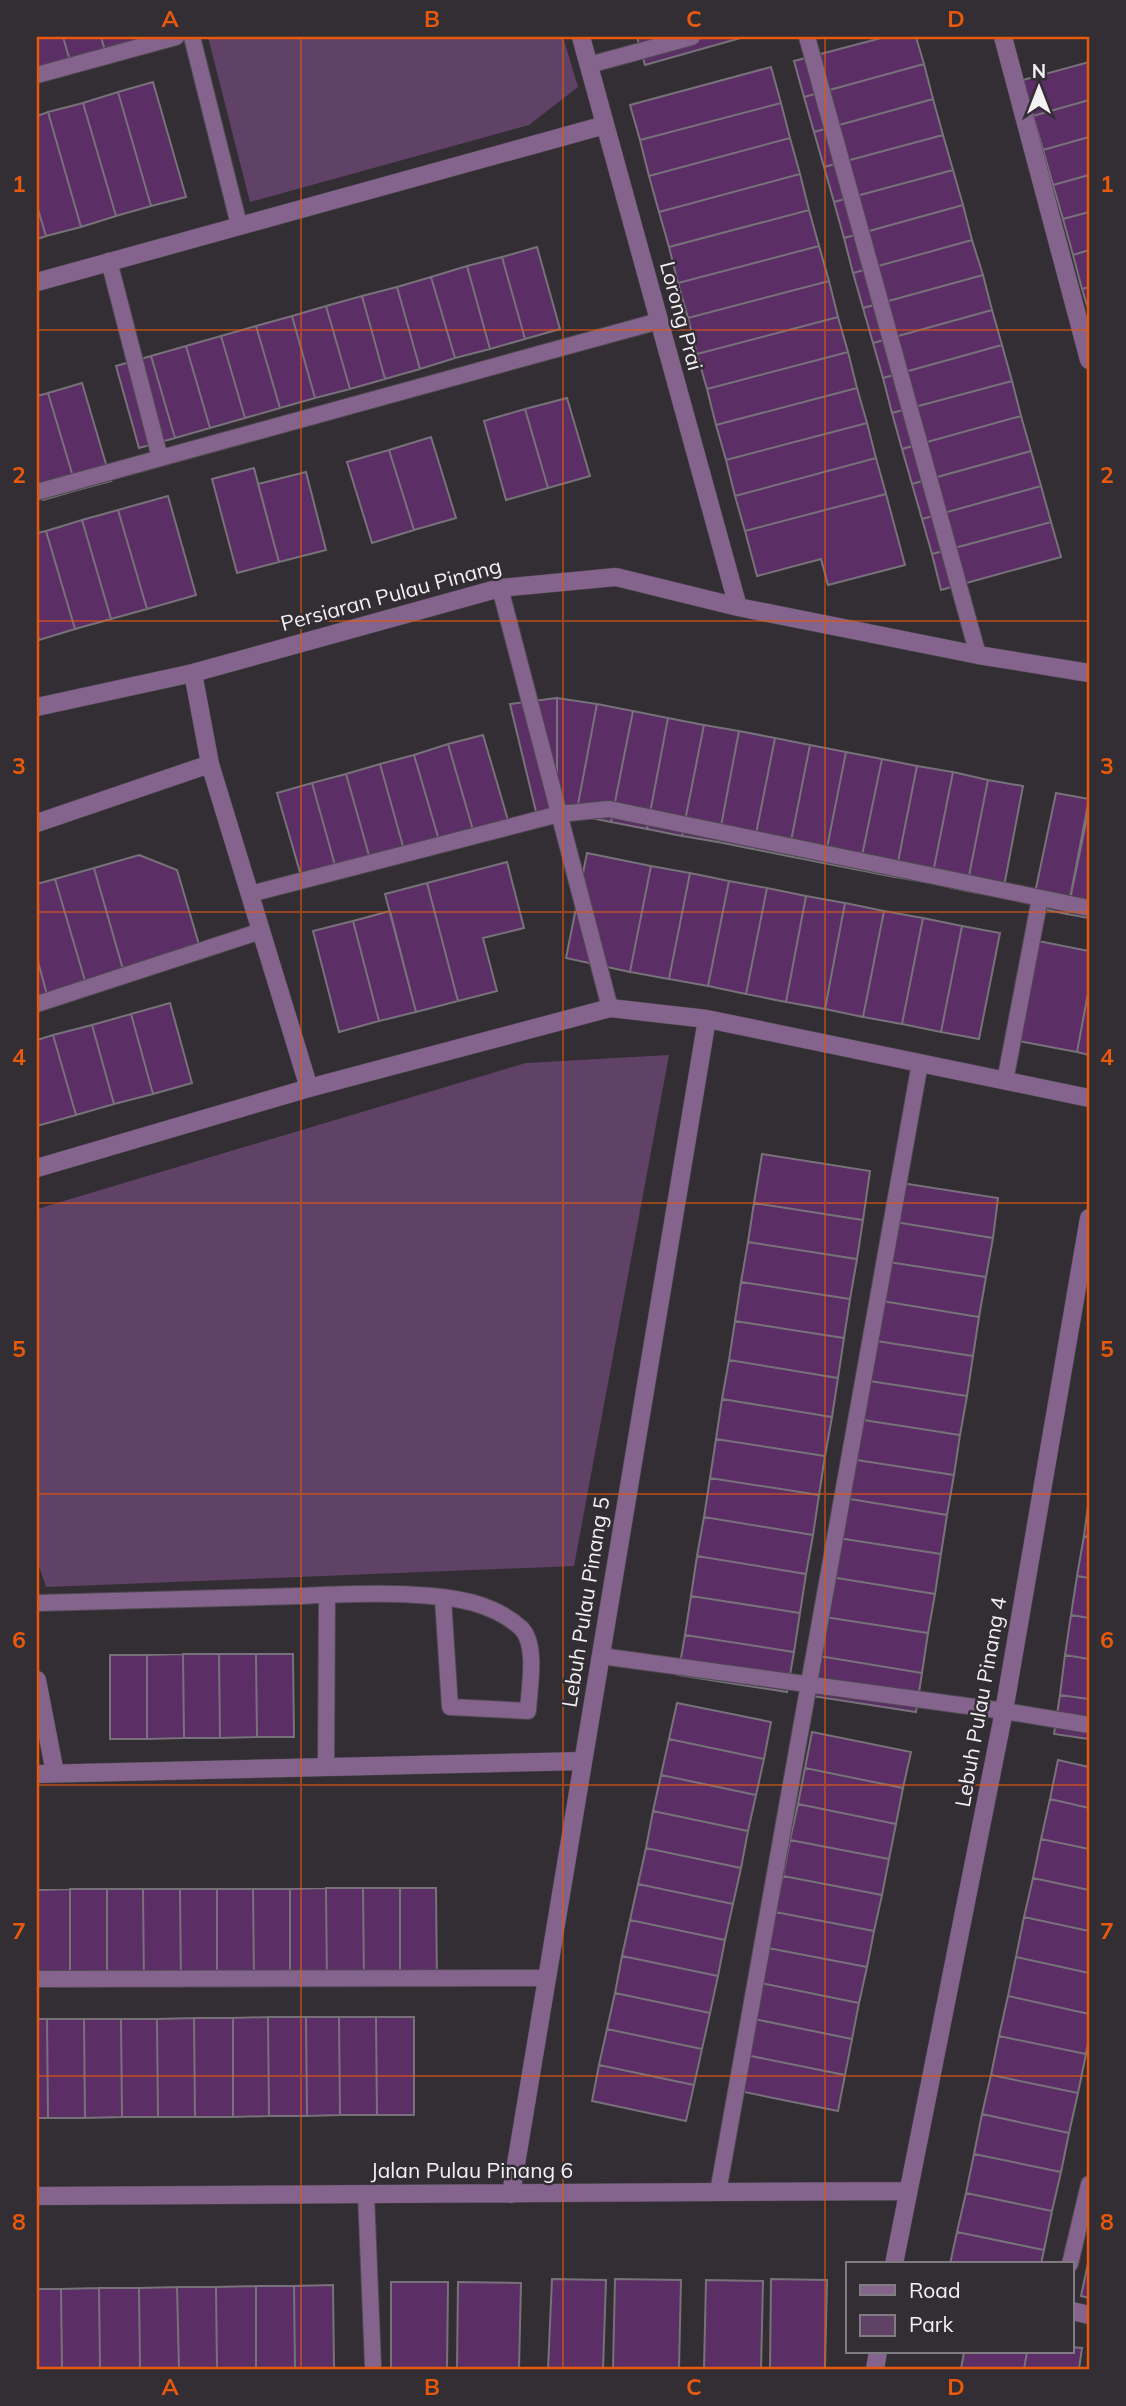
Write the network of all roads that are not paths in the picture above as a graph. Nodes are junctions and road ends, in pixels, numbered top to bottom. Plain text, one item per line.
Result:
1 (176, 37) edge
2 (192, 37) edge
3 (581, 37) edge
4 (692, 37) edge
5 (807, 37) edge
6 (1003, 37) edge
7 (589, 65) junction
8 (37, 75) edge
9 (605, 125) junction
10 (239, 225) junction
11 (108, 261) junction
12 (37, 282) edge
13 (659, 321) junction
14 (1089, 360) edge
15 (160, 458) junction
16 (37, 492) edge
17 (500, 588) junction
18 (738, 607) junction
19 (978, 655) junction
20 (192, 673) junction
21 (1089, 673) edge
22 (37, 707) edge
23 (210, 764) junction
24 (559, 814) junction
25 (37, 823) edge
26 (250, 894) junction
27 (1041, 898) junction
28 (1089, 908) edge
29 (261, 931) junction
30 (37, 1004) edge
31 (610, 1008) junction
32 (707, 1018) junction
33 (920, 1063) junction
34 (1005, 1081) junction
35 (309, 1088) junction
36 (1089, 1098) edge
37 (37, 1168) edge
38 (1089, 1218) edge
39 (327, 1595) junction
40 (443, 1599) junction
41 (37, 1603) edge
42 (601, 1656) junction
43 (37, 1680) edge
44 (809, 1684) junction
45 (1004, 1711) junction
46 (1089, 1724) edge
47 (583, 1761) junction
48 (326, 1767) junction
49 (46, 1773) edge
50 (547, 1978) junction
51 (37, 1979) edge
52 (1089, 2184) edge
53 (908, 2191) junction
54 (718, 2192) junction
55 (366, 2194) junction
56 (511, 2194) junction
57 (37, 2196) edge
58 (894, 2262) edge
59 (1070, 2262) edge
60 (373, 2365) dead end

1 - 8 lane
2 - 10 lane
3 - 7 street, Lorong Prai
4 - 7 lane
5 - 19 lane
6 - 14 street
7 - 9 street, Lorong Prai
9 - 10 street
9 - 13 street, Lorong Prai
10 - 11 street
11 - 12 street
11 - 15 lane
13 - 15 lane
13 - 18 street, Lorong Prai
15 - 16 lane
17 - 18 street, Persiaran Pulau Pinang
17 - 20 street, Persiaran Pulau Pinang
17 - 24 lane
18 - 19 street, Persiaran Pulau Pinang
19 - 21 street, Persiaran Pulau Pinang
20 - 22 street, Persiaran Pulau Pinang
20 - 23 street
23 - 25 street
23 - 26 street
24 - 26 lane
24 - 27 lane
24 - 31 lane
26 - 29 street
27 - 28 lane
27 - 34 lane
29 - 30 lane
29 - 35 street
31 - 32 street
31 - 35 street
32 - 33 street
32 - 42 street, Lebuh Pulau Pinang 5
33 - 34 street
33 - 44 lane
34 - 36 street
35 - 37 street
38 - 45 street, Lebuh Pulau Pinang 4
39 - 40 lane
39 - 41 lane
39 - 48 lane
40 - 40 lane
42 - 44 lane
42 - 47 street, Lebuh Pulau Pinang 5
43 - 49 street
44 - 45 lane
44 - 54 lane
45 - 46 lane
45 - 53 street, Lebuh Pulau Pinang 4
47 - 48 street
47 - 50 street, Lebuh Pulau Pinang 5
48 - 49 street
50 - 51 lane
50 - 56 street, Lebuh Pulau Pinang 5
52 - 59 lane
53 - 54 street, Jalan Pulau Pinang 6
53 - 58 street, Lebuh Pulau Pinang 4
54 - 56 street, Jalan Pulau Pinang 6
55 - 56 street, Jalan Pulau Pinang 6
55 - 57 street, Jalan Pulau Pinang 6
55 - 60 lane

